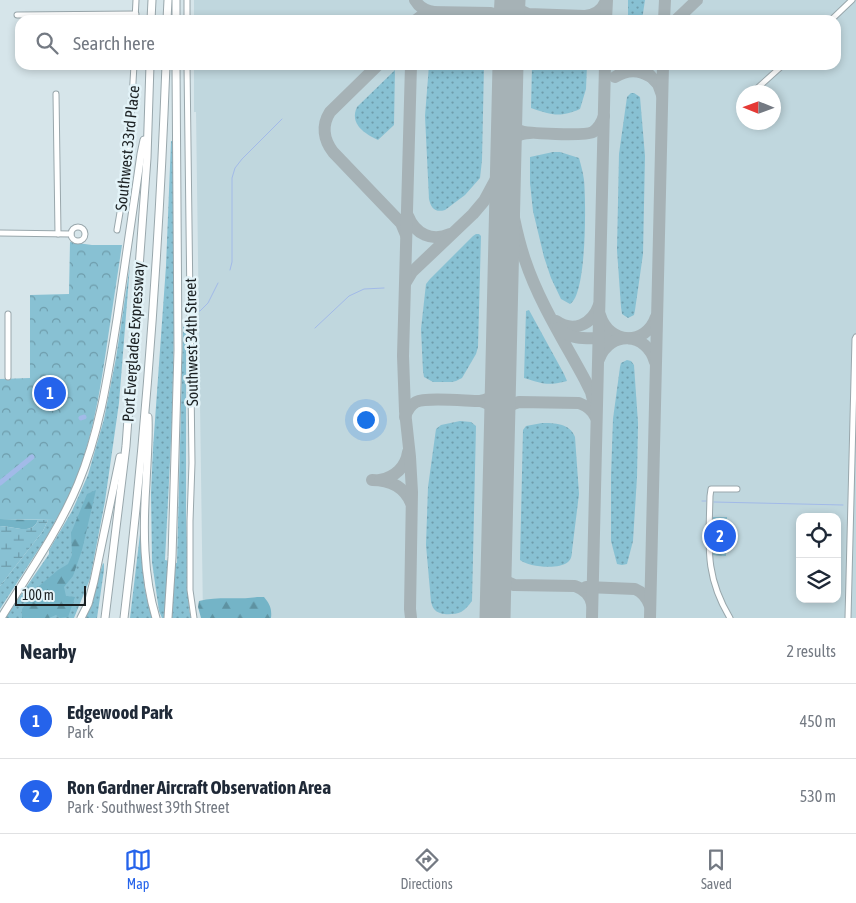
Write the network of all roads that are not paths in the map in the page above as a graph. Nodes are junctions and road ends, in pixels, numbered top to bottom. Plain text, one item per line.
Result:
1 (136, 0) edge
2 (152, 0) edge
3 (168, 0) edge
4 (176, 0) edge
5 (187, 0) edge
6 (852, 0) edge
7 (136, 14) joint
8 (17, 15) dead end
9 (151, 15) edge
10 (167, 15) edge
11 (176, 15) edge
12 (187, 15) edge
13 (836, 15) edge
14 (134, 70) edge
15 (150, 70) edge
16 (166, 70) edge
17 (176, 70) edge
18 (188, 70) edge
19 (777, 70) edge
20 (761, 85) edge
21 (56, 94) dead end
22 (148, 122) junction
23 (117, 230) dead end
24 (0, 233) edge
25 (58, 234) junction
26 (71, 234) dead end
27 (8, 314) dead end
28 (856, 337) edge
29 (0, 356) edge
30 (8, 356) junction
31 (8, 376) dead end
32 (147, 399) junction
33 (126, 446) junction
34 (736, 489) dead end
35 (1, 618) edge
36 (81, 618) edge
37 (105, 618) edge
38 (124, 618) edge
39 (156, 618) edge
40 (168, 618) edge
41 (194, 618) edge
42 (730, 618) edge
43 (848, 618) edge

1 - 7 street
2 - 9 highway
3 - 10 highway
4 - 11 highway
5 - 12 street
6 - 13 street
7 - 8 street
14 - 23 street, Southwest 33rd Place
15 - 22 highway, Port Everglades Expressway
16 - 32 highway, Port Everglades Expressway
17 - 40 highway
18 - 41 street, Southwest 34th Street
19 - 20 street
21 - 25 street
22 - 33 highway, Port Everglades Expressway
22 - 35 highway
24 - 25 street
25 - 26 street
27 - 30 street
28 - 43 street
29 - 30 street
30 - 31 street
32 - 38 highway, Port Everglades Expressway
32 - 39 highway
33 - 36 highway
33 - 37 highway, Port Everglades Expressway
34 - 42 street

